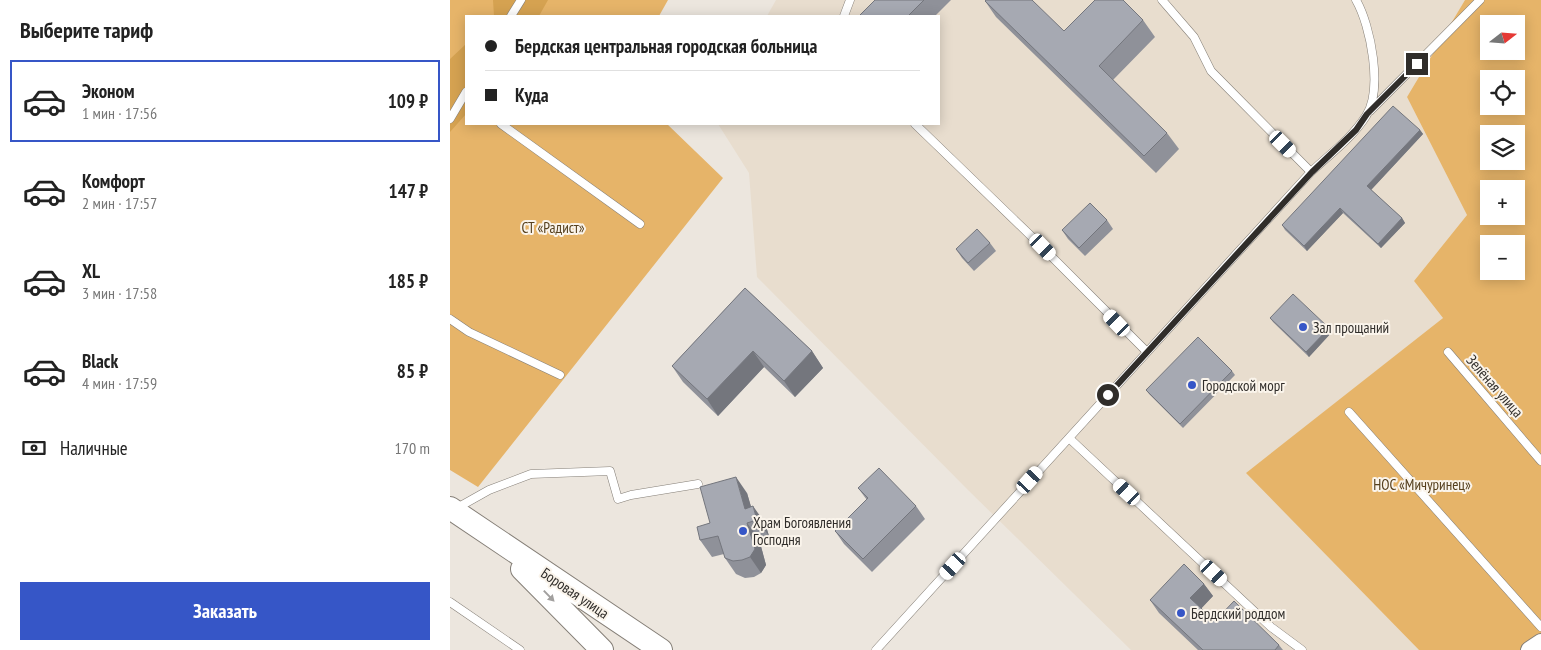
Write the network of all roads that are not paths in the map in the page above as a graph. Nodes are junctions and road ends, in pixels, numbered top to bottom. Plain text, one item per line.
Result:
1 (521, 0) edge
2 (850, 0) edge
3 (1162, 0) edge
4 (1356, 0) edge
5 (1480, 0) edge
6 (512, 15) edge
7 (844, 15) edge
8 (465, 96) edge
9 (1367, 114) junction
10 (450, 120) edge
11 (502, 125) edge
12 (916, 125) edge
13 (1312, 172) junction
14 (640, 224) dead end
15 (450, 319) edge
16 (1147, 352) junction
17 (1448, 352) dead end
18 (560, 375) dead end
19 (1349, 412) dead end
20 (1069, 438) junction
21 (1541, 460) edge
22 (698, 484) dead end
23 (452, 510) edge
24 (490, 536) junction
25 (450, 602) edge
26 (1541, 627) edge
27 (1541, 642) edge
28 (520, 650) edge
29 (602, 650) edge
30 (661, 650) edge
31 (876, 650) edge
32 (1302, 650) edge
33 (1529, 650) edge

1 - 6 lane
2 - 7 lane
3 - 13 lane
4 - 9 lane
5 - 9 lane
8 - 10 lane
9 - 13 lane
11 - 14 lane
12 - 16 lane
13 - 16 lane
15 - 18 lane
16 - 20 lane
17 - 21 lane, Зелёная улица
19 - 26 lane
20 - 31 lane
20 - 32 lane
22 - 23 lane
23 - 24 street, Боровая улица
24 -> 29 street, Боровая улица
24 - 30 street, Боровая улица
25 - 28 lane
27 - 33 street

